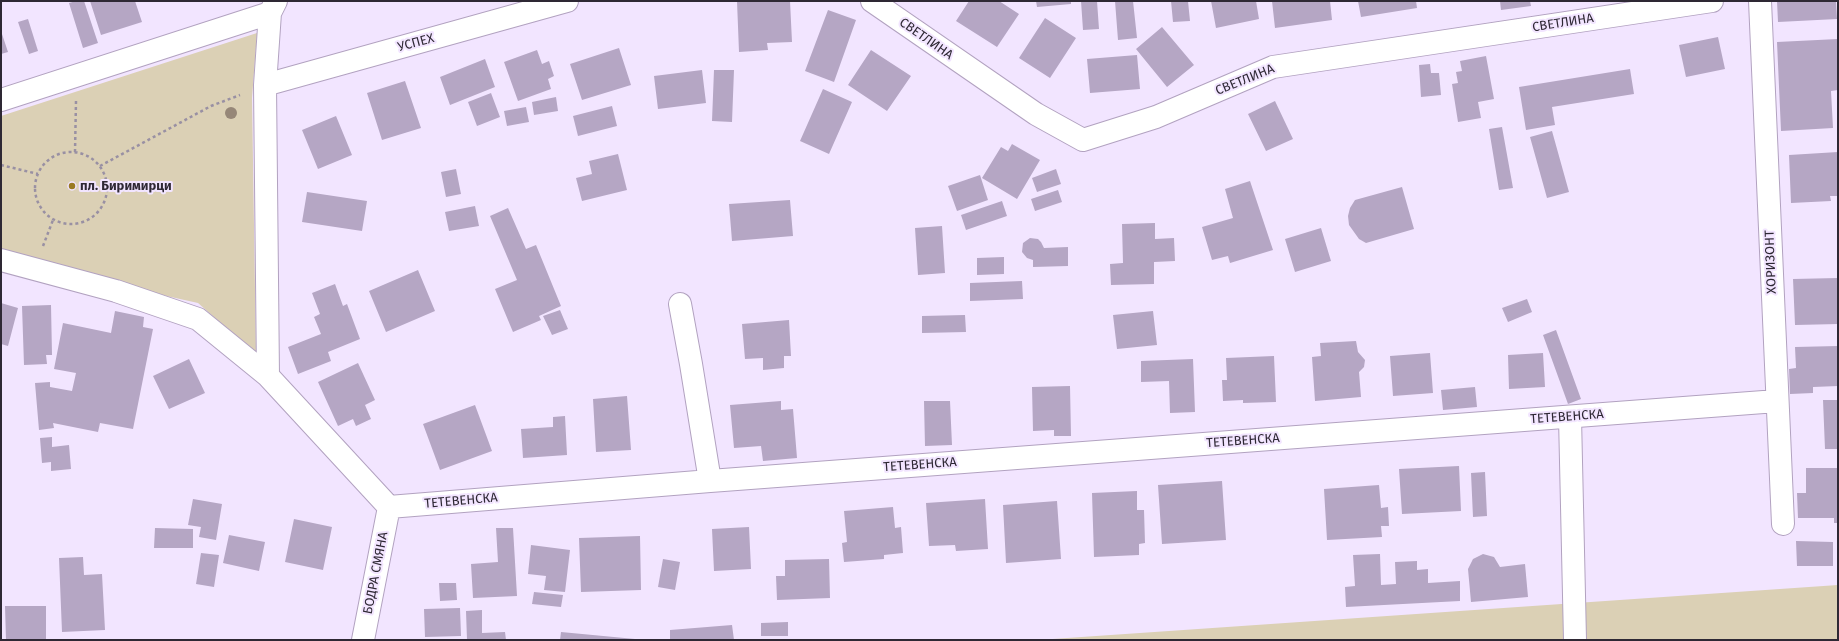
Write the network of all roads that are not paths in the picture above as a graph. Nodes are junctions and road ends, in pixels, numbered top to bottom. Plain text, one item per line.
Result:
1 (567, 1) edge
2 (872, 1) edge
3 (1712, 1) edge
4 (1760, 1) edge
5 (273, 7) edge
6 (265, 85) junction
7 (1, 100) edge
8 (1, 260) edge
9 (680, 304) dead end
10 (268, 376) junction
11 (1777, 401) junction
12 (1570, 417) junction
13 (710, 481) junction
14 (390, 507) junction
15 (1783, 524) dead end
16 (363, 640) edge
17 (1575, 640) edge

1 - 6 street, УСПЕХ
2 - 3 street, СВЕТЛИНА
4 - 11 street, ХОРИЗОНТ
5 - 6 street
5 - 7 street
6 - 10 street
8 - 10 street
9 - 13 street
10 - 14 street
11 - 12 street, ТЕТЕВЕНСКА
11 - 15 street, ХОРИЗОНТ
12 - 13 street, ТЕТЕВЕНСКА
12 - 17 street
13 - 14 street, ТЕТЕВЕНСКА
14 - 16 street, БОДРА СМЯНА

